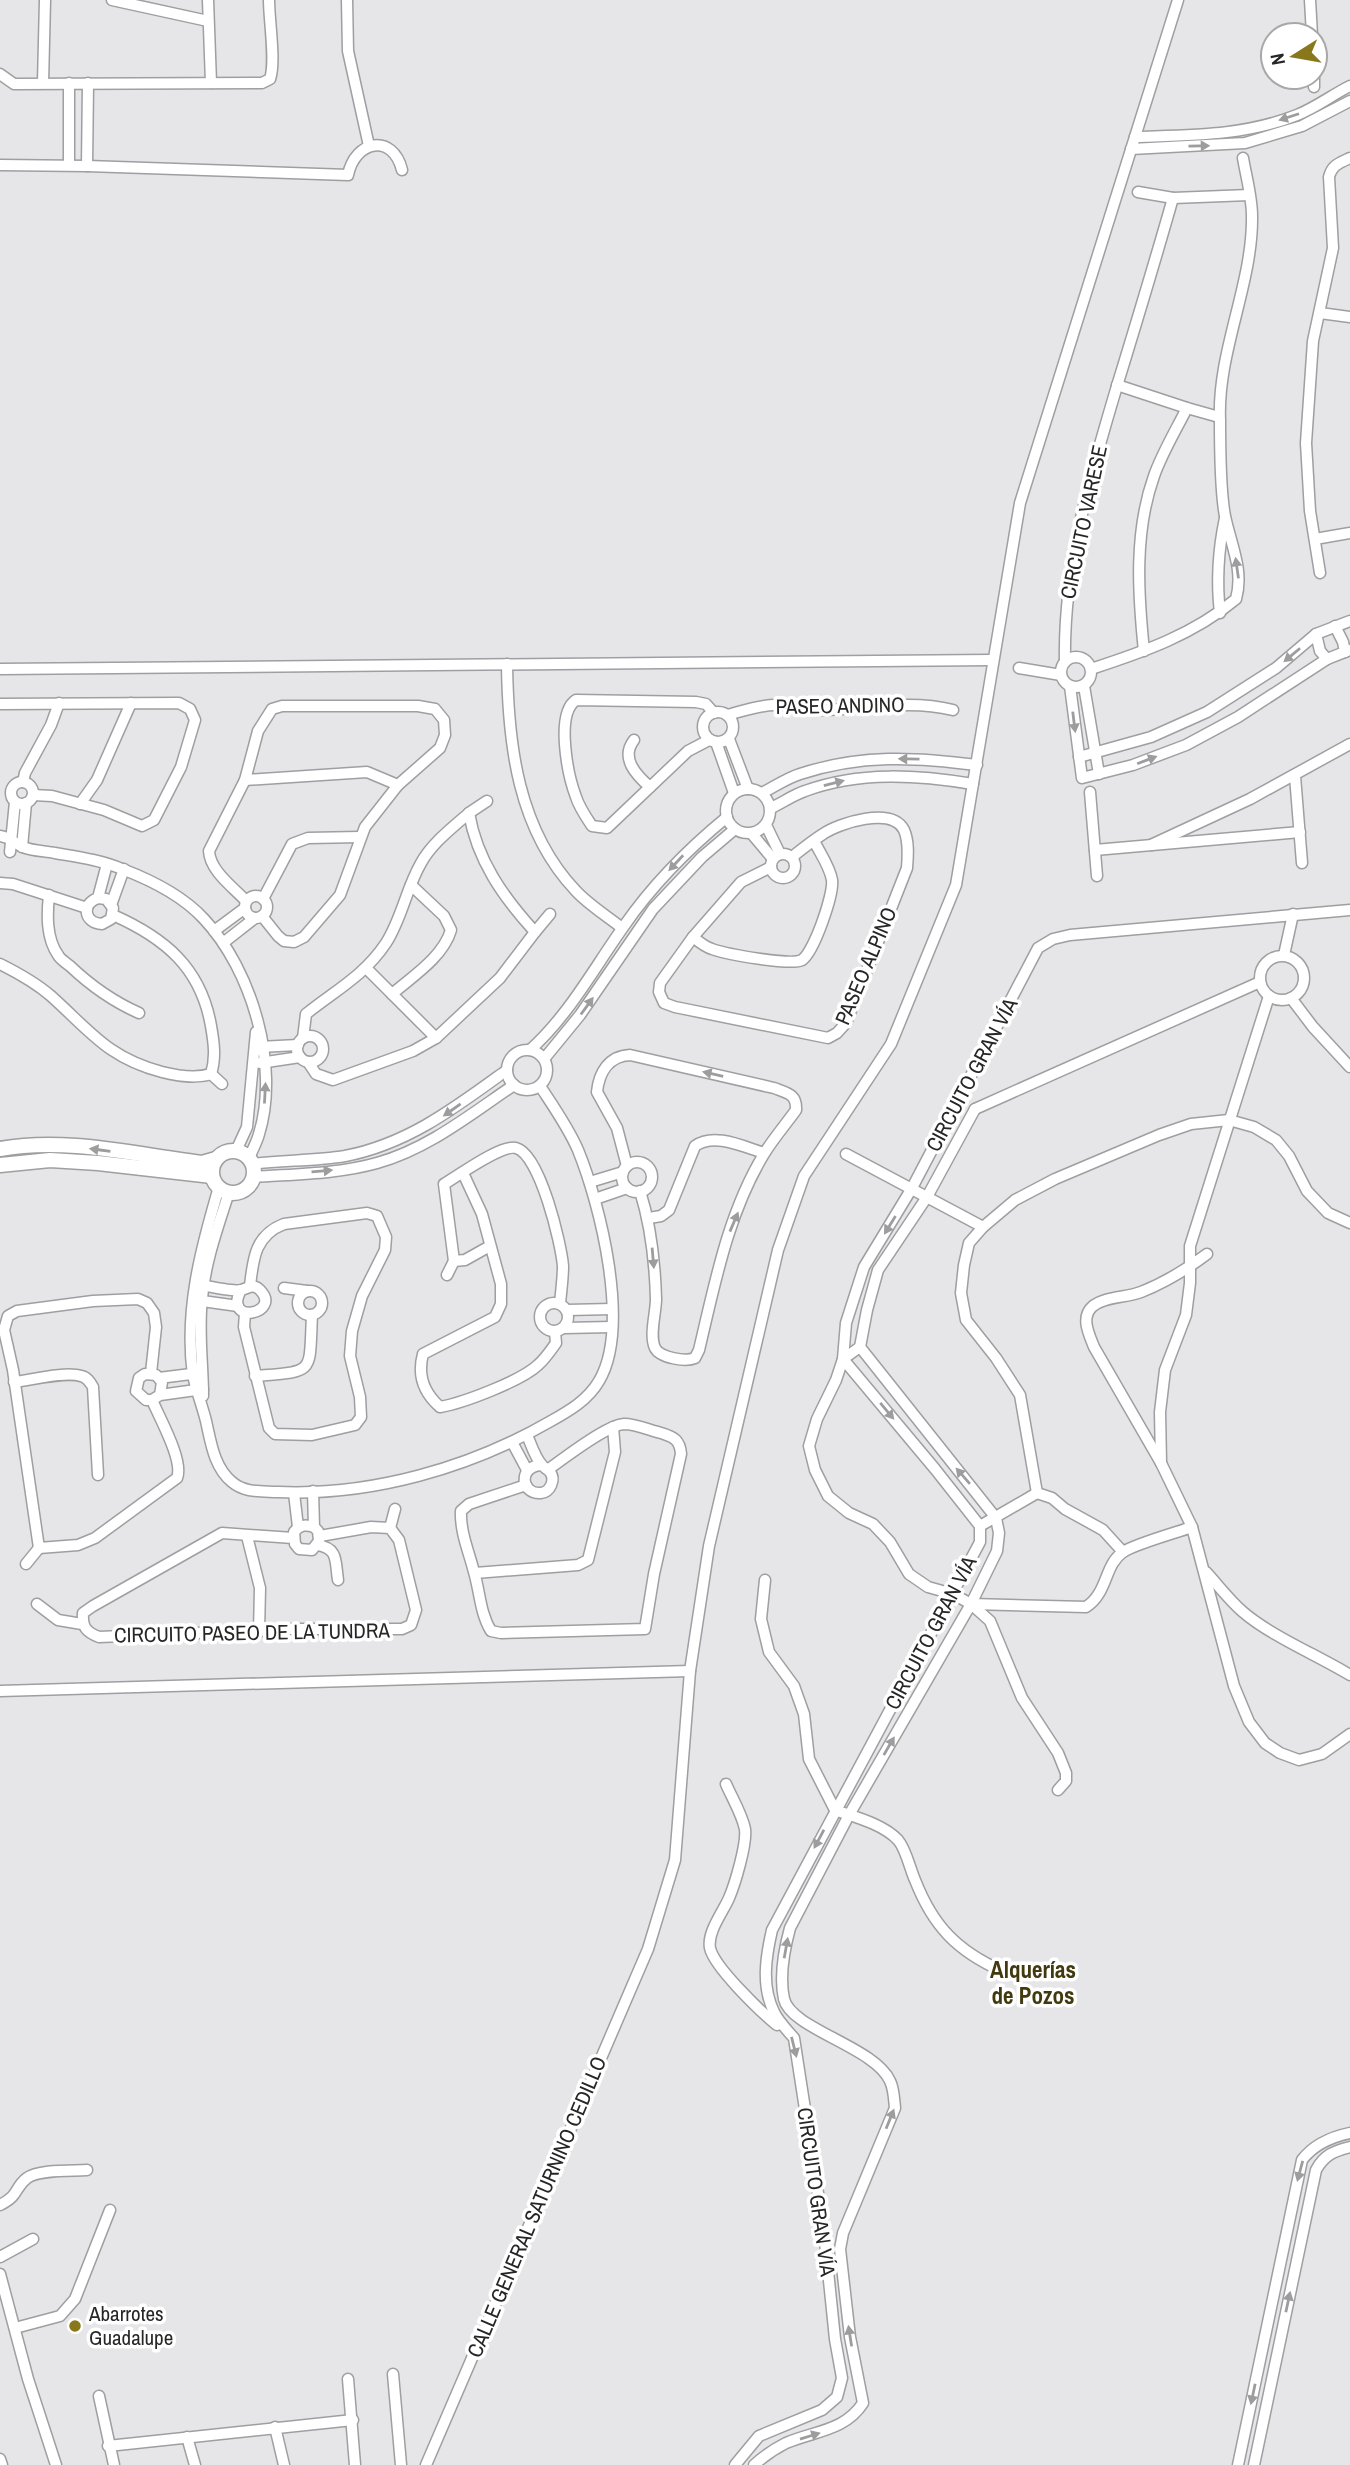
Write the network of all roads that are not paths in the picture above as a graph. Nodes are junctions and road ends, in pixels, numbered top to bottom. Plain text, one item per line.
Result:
1 (46, 0) edge
2 (112, 0) edge
3 (208, 0) edge
4 (269, 0) edge
5 (347, 0) edge
6 (1178, 0) edge
7 (1310, 0) edge
8 (208, 21) junction
9 (1311, 21) edge
10 (0, 74) edge
11 (44, 83) junction
12 (69, 83) junction
13 (88, 83) junction
14 (211, 83) junction
15 (1350, 86) edge
16 (1350, 101) edge
17 (69, 130) junction
18 (88, 130) junction
19 (1135, 137) junction
20 (369, 146) junction
21 (1131, 149) junction
22 (1243, 158) dead end
23 (1350, 158) edge
24 (0, 165) edge
25 (69, 165) junction
26 (87, 166) junction
27 (402, 170) dead end
28 (1138, 192) dead end
29 (1249, 195) junction
30 (1173, 198) junction
31 (1320, 313) junction
32 (1350, 317) edge
33 (1117, 385) junction
34 (1187, 408) junction
35 (1219, 417) junction
36 (1225, 516) junction
37 (1350, 533) edge
38 (1315, 539) junction
39 (1320, 573) dead end
40 (1220, 613) junction
41 (1350, 621) edge
42 (1335, 626) junction
43 (1316, 634) junction
44 (1348, 651) edge
45 (1144, 652) junction
46 (1327, 659) junction
47 (992, 660) junction
48 (1065, 662) junction
49 (507, 664) junction
50 (1019, 668) dead end
51 (0, 669) edge
52 (1091, 669) junction
53 (1061, 675) junction
54 (1084, 685) junction
55 (1070, 686) junction
56 (58, 703) junction
57 (131, 703) junction
58 (0, 704) edge
59 (953, 710) dead end
60 (714, 713) junction
61 (727, 715) junction
62 (729, 739) junction
63 (634, 740) dead end
64 (713, 741) junction
65 (1350, 744) edge
66 (1095, 753) junction
67 (1079, 757) junction
68 (977, 765) junction
69 (1099, 774) junction
70 (1295, 776) junction
71 (245, 780) junction
72 (23, 782) junction
73 (973, 784) junction
74 (398, 785) junction
75 (650, 787) junction
76 (748, 789) junction
77 (1090, 792) dead end
78 (734, 793) junction
79 (762, 793) junction
80 (17, 797) edge
81 (487, 801) dead end
82 (80, 804) junction
83 (771, 808) junction
84 (469, 813) junction
85 (727, 817) junction
86 (766, 825) junction
87 (735, 829) junction
88 (1300, 832) junction
89 (752, 834) junction
90 (6, 837) edge
91 (360, 837) junction
92 (814, 841) junction
93 (1151, 845) junction
94 (22, 847) junction
95 (1095, 850) junction
96 (5, 852) edge
97 (792, 857) junction
98 (774, 860) junction
99 (1302, 863) dead end
100 (107, 864) junction
101 (124, 869) junction
102 (1097, 876) dead end
103 (0, 883) edge
104 (411, 885) junction
105 (49, 895) junction
106 (98, 898) junction
107 (263, 899) junction
108 (245, 905) junction
109 (86, 908) junction
110 (112, 910) junction
111 (1350, 910) edge
112 (550, 914) dead end
113 (1293, 914) junction
114 (259, 917) junction
115 (622, 928) junction
116 (214, 931) junction
117 (535, 932) junction
118 (693, 937) junction
119 (223, 943) junction
120 (1284, 955) junction
121 (0, 964) edge
122 (366, 968) junction
123 (1259, 982) junction
124 (392, 994) junction
125 (1269, 996) junction
126 (1291, 998) junction
127 (139, 1013) dead end
128 (436, 1038) junction
129 (301, 1041) junction
130 (259, 1047) junction
131 (530, 1050) junction
132 (304, 1059) junction
133 (544, 1059) junction
134 (259, 1063) junction
135 (1350, 1067) edge
136 (507, 1070) junction
137 (211, 1074) junction
138 (222, 1084) dead end
139 (514, 1086) junction
140 (540, 1086) junction
141 (959, 1101) junction
142 (975, 1109) junction
143 (1229, 1120) junction
144 (0, 1149) edge
145 (236, 1151) junction
146 (764, 1153) junction
147 (846, 1154) dead end
148 (216, 1159) junction
149 (0, 1165) edge
150 (252, 1167) junction
151 (625, 1169) junction
152 (463, 1173) junction
153 (590, 1182) junction
154 (220, 1185) junction
155 (627, 1188) junction
156 (912, 1188) junction
157 (640, 1191) junction
158 (927, 1197) junction
159 (595, 1199) junction
160 (649, 1218) junction
161 (1350, 1223) edge
162 (983, 1227) junction
163 (490, 1246) junction
164 (1207, 1254) dead end
165 (454, 1262) junction
166 (1189, 1268) junction
167 (447, 1275) dead end
168 (199, 1285) junction
169 (246, 1288) junction
170 (284, 1288) dead end
171 (307, 1291) junction
172 (197, 1300) junction
173 (564, 1307) junction
174 (241, 1309) junction
175 (612, 1309) junction
176 (312, 1315) junction
177 (612, 1327) junction
178 (560, 1330) junction
179 (860, 1348) junction
180 (843, 1359) junction
181 (198, 1373) junction
182 (155, 1375) junction
183 (255, 1376) junction
184 (14, 1382) junction
185 (200, 1389) junction
186 (156, 1398) junction
187 (613, 1427) junction
188 (527, 1435) junction
189 (512, 1442) junction
190 (947, 1458) junction
191 (1161, 1463) junction
192 (545, 1467) junction
193 (935, 1469) junction
194 (527, 1471) junction
195 (98, 1475) dead end
196 (526, 1485) junction
197 (313, 1492) junction
198 (294, 1493) junction
199 (1037, 1493) junction
200 (396, 1509) dead end
201 (996, 1518) junction
202 (980, 1526) junction
203 (298, 1527) junction
204 (1192, 1527) junction
205 (390, 1528) junction
206 (247, 1536) junction
207 (317, 1536) junction
208 (293, 1538) junction
209 (39, 1548) junction
210 (1123, 1552) junction
211 (26, 1564) dead end
212 (1205, 1571) junction
213 (475, 1573) junction
214 (338, 1580) dead end
215 (765, 1580) dead end
216 (953, 1594) junction
217 (37, 1604) dead end
218 (971, 1604) junction
219 (1004, 1604) junction
220 (990, 1621) junction
221 (414, 1622) junction
222 (82, 1624) junction
223 (424, 1631) dead end
224 (259, 1632) junction
225 (691, 1671) junction
226 (1350, 1675) edge
227 (0, 1691) edge
228 (1350, 1734) edge
229 (726, 1784) dead end
230 (1058, 1790) dead end
231 (835, 1810) junction
232 (849, 1815) junction
233 (1002, 1970) dead end
234 (792, 2014) junction
235 (783, 2025) junction
236 (1350, 2133) edge
237 (1350, 2147) edge
238 (1309, 2150) junction
239 (1322, 2159) junction
240 (87, 2170) dead end
241 (0, 2205) edge
242 (110, 2210) dead end
243 (824, 2232) junction
244 (844, 2233) junction
245 (33, 2239) dead end
246 (0, 2257) edge
247 (0, 2274) edge
248 (15, 2328) junction
249 (393, 2374) dead end
250 (348, 2379) dead end
251 (99, 2396) dead end
252 (822, 2410) junction
253 (353, 2420) junction
254 (275, 2427) junction
255 (834, 2428) junction
256 (187, 2437) junction
257 (108, 2446) junction
258 (0, 2459) edge
259 (2, 2465) edge
260 (56, 2465) edge
261 (114, 2465) edge
262 (195, 2465) edge
263 (284, 2465) edge
264 (355, 2465) edge
265 (401, 2465) edge
266 (426, 2465) edge
267 (735, 2465) edge
268 (754, 2465) edge
269 (1238, 2465) edge
270 (1254, 2465) edge

1 - 11 street
2 - 8 street
3 - 8 street
4 - 14 street
5 - 20 street
6 - 19 street, CALLE GENERAL SATURNINO CEDILLO
7 - 9 street
8 - 14 street
10 - 11 street
11 - 12 street
12 - 13 street
12 - 17 street
13 - 14 street
13 - 18 street
15 -> 19 street
21 -> 16 street
17 - 18 street
17 - 25 street
18 - 26 street
19 - 21 street, CALLE GENERAL SATURNINO CEDILLO
20 - 26 street
20 - 27 street
21 - 47 street, CALLE GENERAL SATURNINO CEDILLO
22 - 29 street
23 - 31 street
24 - 25 street
25 - 26 street
28 - 30 street
29 - 30 street
29 - 35 street
30 - 33 street, CIRCUITO VARESE
31 - 32 street
31 - 38 street
33 - 34 street
33 - 48 street, CIRCUITO VARESE
34 - 35 street
34 - 45 street
35 - 36 street
36 - 40 street
40 -> 36 street
37 - 38 street
38 - 39 street
40 - 45 street
41 - 42 street
42 - 43 street
42 - 44 street
43 - 46 street
43 -> 66 street
44 - 46 street
45 - 52 street
69 -> 46 street
47 - 49 street
47 - 68 street, CALLE GENERAL SATURNINO CEDILLO
48 - 52 street
48 - 53 street, CIRCUITO VARESE
49 - 51 street
49 - 115 street
50 - 53 street
52 - 54 street
53 - 55 street
54 - 55 street
54 - 66 street
55 -> 67 street
56 - 57 street
56 - 58 street
56 - 72 street
57 - 82 street
57 - 82 street
59 - 61 street, PASEO ANDINO
60 - 61 street, PASEO ANDINO
60 - 64 street
60 - 75 street, PASEO ANDINO
61 - 62 street
62 - 64 street, PASEO ANDINO
62 - 76 street
63 - 75 street
64 - 75 street, PASEO ANDINO
64 - 78 street
65 - 70 street
66 - 67 street
66 - 69 street
67 - 69 street
68 - 73 street, CALLE GENERAL SATURNINO CEDILLO
68 -> 79 street
70 - 88 street
70 - 93 street
71 - 74 street
71 - 74 street
71 - 108 street
72 - 80 street
72 - 80 street
83 -> 73 street
73 - 225 street, CALLE GENERAL SATURNINO CEDILLO
74 - 91 street
76 - 78 street
76 - 79 street
77 - 95 street
78 - 85 street
79 - 83 street
80 - 82 street
80 - 90 street
80 - 94 street
81 - 84 street
83 - 86 street
84 - 104 street
84 - 117 street
85 - 87 street
85 -> 115 street
86 - 89 street
86 - 98 street
87 - 89 street
133 -> 87 street
88 - 93 street
88 - 99 street
89 - 98 street
90 - 94 street
90 - 96 street
91 - 107 street
91 - 114 street
92 - 97 street, PASEO ALPINO
92 - 118 street
92 - 118 street, PASEO ALPINO
93 - 95 street
94 - 96 street
94 - 100 street
95 - 102 street
97 - 98 street
97 - 98 street, PASEO ALPINO
98 - 118 street, PASEO ALPINO
100 - 101 street
100 - 106 street
101 - 110 street
101 - 116 street
103 - 105 street
104 - 122 street
104 - 124 street
105 - 109 street
105 - 127 street
106 - 109 street
106 - 110 street
107 - 108 street
107 - 114 street
108 - 114 street
108 - 116 street
109 - 110 street
110 - 137 street
111 - 113 street, CIRCUITO GRAN VÍA
112 - 117 street
113 - 120 street
113 - 141 street, CIRCUITO GRAN VÍA
114 - 119 street
115 - 131 street
116 - 119 street
117 - 128 street
119 - 130 street
120 - 123 street
120 - 126 street
121 - 137 street
122 - 124 street
122 - 129 street
123 - 125 street
123 - 142 street
124 - 128 street
125 - 126 street
125 - 143 street
126 - 135 street
128 - 132 street
129 - 130 street
129 - 132 street
129 - 132 street
130 - 134 street
131 - 133 street
131 - 136 street
132 - 134 street
133 - 140 street
134 - 145 street
150 -> 134 street
136 - 139 street
136 -> 150 street
137 - 138 street
139 - 140 street
150 -> 139 street
140 - 153 street
141 - 142 street
141 - 156 street, CIRCUITO GRAN VÍA
142 - 158 street, CIRCUITO GRAN VÍA
143 - 161 street
143 - 162 street
143 - 166 street
148 -> 144 street
145 - 148 street
145 - 150 street
146 -> 151 street
146 - 160 street
160 -> 146 street
147 - 156 street
148 - 154 street
149 - 154 street
150 - 154 street
151 - 153 street
151 - 155 street
151 - 157 street
152 - 163 street
152 - 165 street
152 - 173 street
153 - 159 street
154 - 168 street
155 - 157 street
155 - 159 street
156 - 158 street
156 -> 180 street, CIRCUITO GRAN VÍA
157 - 160 street
158 - 162 street
158 - 179 street, CIRCUITO GRAN VÍA
159 - 175 street
162 - 199 street
163 - 165 street
163 - 178 street
164 - 166 street
165 - 167 street
166 - 191 street
166 - 191 street
168 - 169 street
168 - 172 street
169 - 174 street
169 - 174 street
169 - 183 street
170 - 171 street
171 - 176 street
171 - 176 street
172 - 174 street
172 - 181 street
173 - 175 street
173 - 178 street
173 - 178 street
174 - 183 street
175 - 177 street
176 - 183 street
177 - 178 street
177 - 188 street
179 - 180 street
179 - 190 street
180 -> 193 street
180 - 216 street, CIRCUITO GRAN VÍA
181 - 182 street
181 - 185 street
182 - 184 street
182 - 186 street
182 - 186 street
184 - 195 street
184 - 209 street
185 - 186 street
185 - 198 street
186 - 209 street
187 - 192 street
187 - 213 street
187 - 213 street
188 - 189 street
188 - 192 street
189 - 194 street
189 - 197 street
190 - 193 street
201 -> 190 street
191 - 204 street
192 - 194 street
192 - 196 street
193 - 202 street
194 - 196 street
196 - 213 street
197 - 198 street
197 - 207 street
198 - 203 street
199 - 201 street
199 - 210 street
200 - 205 street
201 - 202 street
201 - 218 street, CIRCUITO GRAN VÍA
202 - 216 street, CIRCUITO GRAN VÍA
203 - 207 street
203 - 208 street
204 - 210 street
204 - 212 street
205 - 207 street
205 - 221 street, CIRCUITO PASEO DE LA TUNDRA
206 - 208 street, CIRCUITO PASEO DE LA TUNDRA
206 - 222 street, CIRCUITO PASEO DE LA TUNDRA
206 - 224 street
207 - 208 street
207 - 214 street
209 - 211 street
210 - 219 street
212 - 226 street
212 - 228 street
215 - 231 street
216 - 218 street, CIRCUITO GRAN VÍA
216 - 231 street, CIRCUITO GRAN VÍA
217 - 222 street
218 - 219 street
218 - 220 street, CIRCUITO GRAN VÍA
232 -> 218 street, CIRCUITO GRAN VÍA
219 - 220 street
220 - 230 street
221 - 223 street
221 - 224 street, CIRCUITO PASEO DE LA TUNDRA
222 - 224 street, CIRCUITO PASEO DE LA TUNDRA
225 - 227 street
225 - 266 street, CALLE GENERAL SATURNINO CEDILLO
229 - 235 street
231 - 232 street
231 -> 235 street, CIRCUITO GRAN VÍA
232 - 233 street
234 -> 232 street, CIRCUITO GRAN VÍA
234 - 235 street
244 -> 234 street, CIRCUITO GRAN VÍA
235 -> 243 street, CIRCUITO GRAN VÍA
236 - 238 street
237 - 239 street
238 - 239 street
238 -> 269 street
270 -> 239 street
240 - 241 street
242 - 248 street
243 - 244 street
243 - 252 street, CIRCUITO GRAN VÍA
255 -> 244 street, CIRCUITO GRAN VÍA
245 - 246 street
247 - 248 street
248 - 260 street
249 - 265 street
250 - 253 street
251 - 257 street
252 - 255 street
252 - 267 street
253 - 254 street
253 - 264 street
254 - 256 street
254 - 263 street
268 -> 255 street, CIRCUITO GRAN VÍA
256 - 257 street
256 - 262 street
257 - 261 street
258 - 259 street

